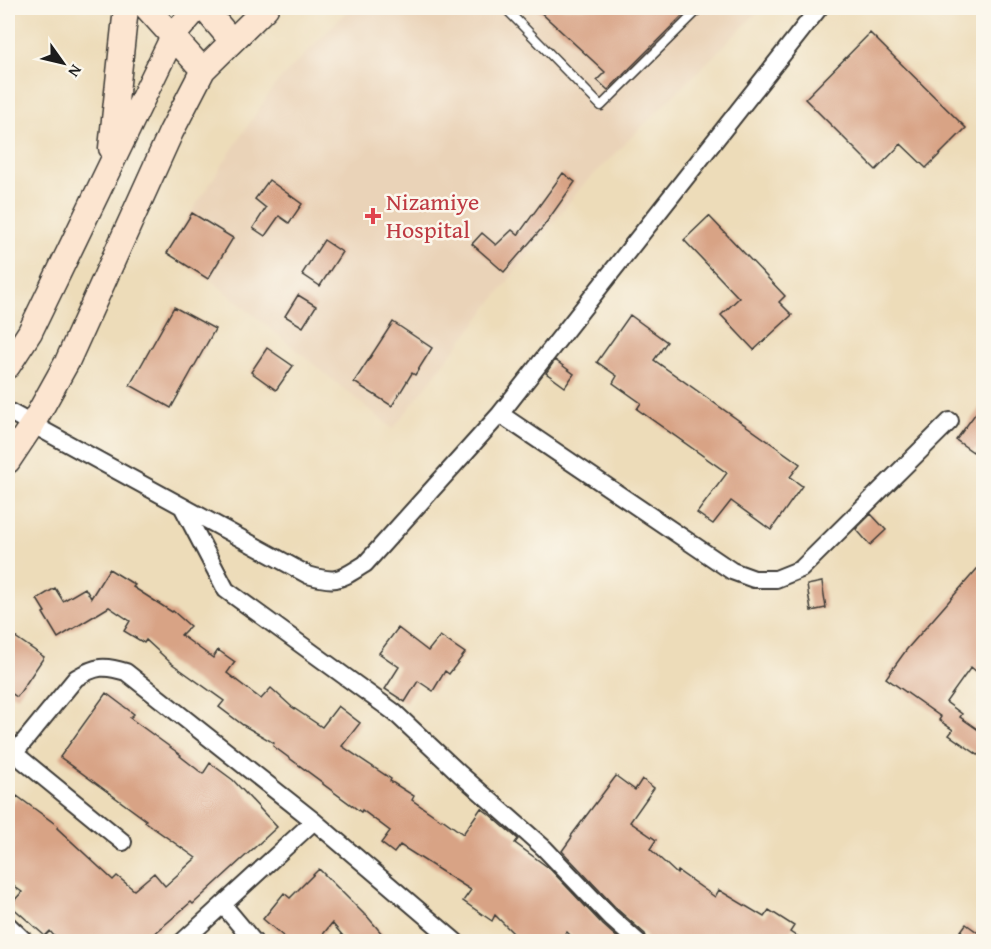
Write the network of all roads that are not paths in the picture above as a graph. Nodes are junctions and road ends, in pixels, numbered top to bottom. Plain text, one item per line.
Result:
1 (126, 8) edge
2 (147, 8) edge
3 (197, 8) edge
4 (204, 8) edge
5 (266, 8) edge
6 (505, 8) edge
7 (700, 8) edge
8 (819, 8) edge
9 (173, 36) junction
10 (232, 41) junction
11 (203, 70) junction
12 (109, 166) junction
13 (8, 366) edge
14 (8, 411) edge
15 (500, 414) junction
16 (950, 420) dead end
17 (32, 424) junction
18 (8, 461) edge
19 (182, 506) junction
20 (11, 757) edge
21 (314, 821) junction
22 (123, 842) dead end
23 (223, 905) junction
24 (8, 925) edge
25 (26, 942) edge
26 (182, 942) edge
27 (254, 942) edge
28 (456, 942) edge
29 (638, 942) edge

1 - 12 street
2 - 9 street
3 - 9 street
4 - 10 street
5 - 10 street
6 - 7 lane
8 - 15 street
9 - 11 street
9 - 12 street
10 - 11 street
11 - 17 street
12 - 13 street
14 - 17 street
15 - 16 street
15 - 19 street
17 - 18 street
17 - 19 street
19 - 29 street
20 - 21 street
20 - 22 street
21 - 23 street
21 - 28 street
23 - 26 street
23 - 27 street
24 - 25 street

